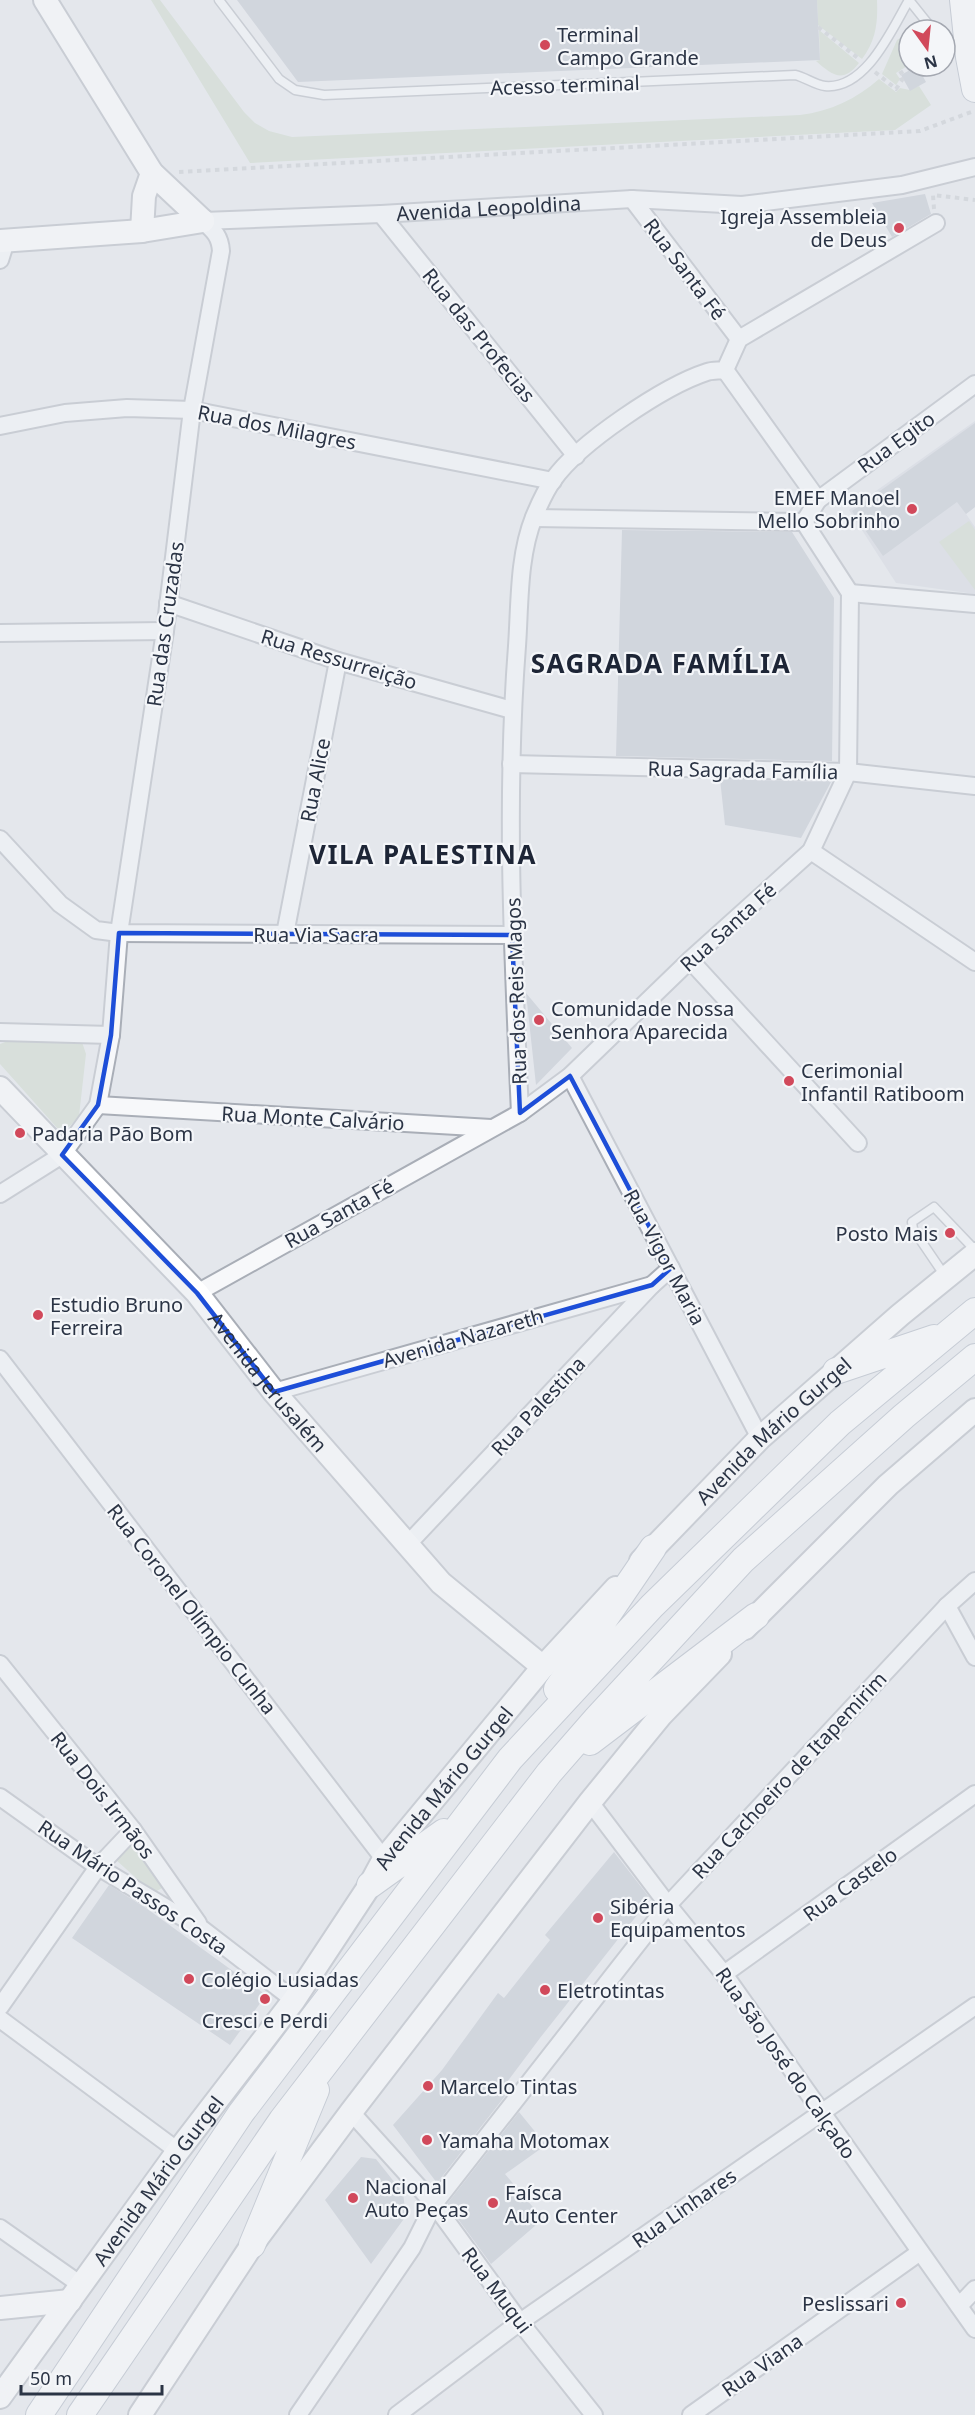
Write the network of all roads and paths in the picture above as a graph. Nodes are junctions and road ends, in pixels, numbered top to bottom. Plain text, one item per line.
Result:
1 (45, 0) edge
2 (219, 0) edge
3 (909, 0) edge
4 (963, 0) edge
5 (923, 18) edge
6 (957, 49) edge
7 (972, 59) edge
8 (975, 89) edge
9 (975, 111) edge
10 (975, 167) edge
11 (152, 173) junction
12 (632, 199) junction
13 (975, 200) edge
14 (381, 214) junction
15 (203, 221) junction
16 (936, 223) joint
17 (142, 231) junction
18 (2, 247) edge
19 (739, 339) junction
20 (725, 370) junction
21 (975, 384) edge
22 (192, 410) junction
23 (0, 426) edge
24 (576, 456) junction
25 (552, 481) junction
26 (818, 500) junction
27 (534, 518) junction
28 (804, 522) junction
29 (849, 593) junction
30 (168, 603) junction
31 (974, 603) edge
32 (165, 631) junction
33 (0, 633) edge
34 (338, 661) junction
35 (512, 710) junction
36 (511, 765) junction
37 (848, 772) junction
38 (975, 786) edge
39 (0, 839) edge
40 (811, 851) junction
41 (119, 933) junction
42 (285, 934) junction
43 (512, 935) junction
44 (690, 960) junction
45 (975, 962) edge
46 (0, 1032) edge
47 (111, 1035) junction
48 (570, 1076) junction
49 (0, 1088) edge
50 (98, 1105) junction
51 (520, 1113) junction
52 (492, 1128) junction
53 (858, 1143) dead end
54 (62, 1155) junction
55 (0, 1194) edge
56 (975, 1252) edge
57 (670, 1268) junction
58 (946, 1278) junction
59 (652, 1285) junction
60 (197, 1293) junction
61 (975, 1311) edge
62 (948, 1333) junction
63 (975, 1357) edge
64 (0, 1359) edge
65 (836, 1371) junction
66 (274, 1392) junction
67 (975, 1410) edge
68 (760, 1438) junction
69 (407, 1545) junction
70 (653, 1548) junction
71 (975, 1581) edge
72 (947, 1606) junction
73 (756, 1616) junction
74 (975, 1657) edge
75 (0, 1664) edge
76 (543, 1667) junction
77 (510, 1758) junction
78 (549, 1773) junction
79 (975, 1794) edge
80 (0, 1797) edge
81 (590, 1802) junction
82 (467, 1816) junction
83 (134, 1830) junction
84 (384, 1859) junction
85 (98, 1868) junction
86 (370, 1885) junction
87 (668, 1905) junction
88 (202, 1929) junction
89 (724, 1974) junction
90 (294, 2001) junction
91 (975, 2006) edge
92 (0, 2007) edge
93 (0, 2019) edge
94 (330, 2056) junction
95 (351, 2112) junction
96 (822, 2112) junction
97 (178, 2151) junction
98 (434, 2204) junction
99 (0, 2228) edge
100 (252, 2245) junction
101 (920, 2252) junction
102 (975, 2289) edge
103 (75, 2293) junction
104 (959, 2306) junction
105 (0, 2308) edge
106 (520, 2322) junction
107 (975, 2329) edge
108 (0, 2397) edge
109 (144, 2413) edge
110 (39, 2415) edge
111 (80, 2415) edge
112 (298, 2415) edge
113 (397, 2415) edge
114 (594, 2415) edge
115 (691, 2415) edge

1 - 11 main road
2 - 3 lane, Acesso terminal
3 - 5 lane
4 - 7 main road
6 - 7 lane
7 - 8 main road
9 - 11 path
10 - 12 street, Avenida Leopoldina
11 - 15 main road
11 - 17 main road
12 - 14 street, Avenida Leopoldina
12 - 19 street, Rua Santa Fé
13 - 16 path
14 - 15 street, Avenida Leopoldina
14 - 24 street, Rua das Profecias
15 - 17 main road, Avenida Leopoldina
15 - 22 street, Rua das Cruzadas
16 - 19 street
17 - 18 main road, Avenida Leopoldina
19 - 20 street
20 - 24 street, Rua dos Reis Magos
20 - 26 street
21 - 26 street, Rua Egito
22 - 23 street, Rua dos Milagres
22 - 25 street, Rua dos Milagres
22 - 30 street, Rua das Cruzadas
24 - 25 street, Rua dos Reis Magos
25 - 27 street, Rua dos Reis Magos
26 - 28 street
27 - 28 street
27 - 35 street, Rua dos Reis Magos
28 - 29 street
29 - 31 street
29 - 37 street, Rua Santa Fé
30 - 32 street, Rua das Cruzadas
30 - 34 street, Rua Ressurreição
32 - 33 street
32 - 41 street, Rua das Cruzadas
34 - 35 street, Rua Ressurreição
34 - 42 street, Rua Alice
35 - 36 street, Rua dos Reis Magos
36 - 37 street, Rua Sagrada Família
36 - 43 street, Rua dos Reis Magos
37 - 38 street, Rua Sagrada Família
37 - 40 street, Rua Santa Fé
39 - 41 street, Rua Via Sacra
40 - 44 street, Rua Santa Fé
40 - 45 street
41 - 42 street, Rua Via Sacra
41 - 47 street, Rua das Cruzadas
42 - 43 street, Rua Via Sacra
43 - 51 street, Rua dos Reis Magos
44 - 48 street, Rua Santa Fé
44 - 53 street
46 - 47 street
47 - 50 street, Rua das Cruzadas
48 - 51 street, Rua Santa Fé
48 - 57 street, Rua Vigor Maria
49 - 54 main road, Avenida Jerusalém
50 - 52 street, Rua Monte Calvário
50 - 54 street, Rua das Cruzadas
51 - 52 street, Rua Santa Fé
52 - 60 street, Rua Santa Fé
54 - 55 street
54 - 60 main road, Avenida Jerusalém
56 - 58 main road, Avenida Mário Gurgel
56 - 58 lane
57 - 59 street, Rua Palestina
57 - 68 street, Rua Vigor Maria
58 - 65 main road, Avenida Mário Gurgel
59 - 66 street, Avenida Nazareth
59 - 69 street, Rua Palestina
60 - 66 main road, Avenida Jerusalém
61 - 62 main road, Avenida Mário Gurgel
62 - 65 main road
62 - 77 main road, Avenida Mário Gurgel
63 - 78 main road
64 - 84 street, Rua Coronel Olímpio Cunha
65 - 68 main road, Avenida Mário Gurgel
66 - 69 main road, Avenida Jerusalém
67 - 73 main road
68 - 70 main road, Avenida Mário Gurgel
69 - 76 main road, Avenida Jerusalém
70 - 76 main road, Avenida Mário Gurgel
70 - 77 main road
71 - 72 street, Rua Cachoeiro de Itapemirim
72 - 74 street
72 - 87 street, Rua Cachoeiro de Itapemirim
73 - 78 main road
73 - 81 main road
75 - 83 street, Rua Dois Irmãos
76 - 84 main road, Avenida Mário Gurgel
77 - 82 main road, Avenida Mário Gurgel
78 - 94 main road
79 - 89 street, Rua Castelo
80 - 85 street, Rua Mário Passos Costa
81 - 87 street, Rua São José do Calçado
81 - 95 main road
82 - 86 main road
82 - 110 main road, Avenida Mário Gurgel
83 - 85 street
83 - 88 street, Rua Dois Irmãos
84 - 86 main road, Avenida Mário Gurgel
85 - 88 street, Rua Mário Passos Costa
85 - 92 street
86 - 90 main road, Avenida Mário Gurgel
87 - 89 street, Rua São José do Calçado
87 - 98 street, Rua Cachoeiro de Itapemirim
88 - 90 street, Rua Mário Passos Costa
89 - 96 street, Rua São José do Calçado
90 - 97 main road, Avenida Mário Gurgel
91 - 96 street, Rua Linhares
93 - 97 street
94 - 100 main road
94 - 111 main road
95 - 98 street, Rua Muqui
95 - 100 main road
96 - 101 street, Rua São José do Calçado
96 - 106 street, Rua Linhares
97 - 103 main road, Avenida Mário Gurgel
98 - 106 street, Rua Muqui
98 - 112 street, Rua Cachoeiro de Itapemirim
99 - 103 street
100 - 109 main road
101 - 104 street, Rua São José do Calçado
101 - 115 street, Rua Viana
102 - 104 street
103 - 105 main road
103 - 108 main road, Avenida Mário Gurgel
104 - 107 street, Rua São José do Calçado
106 - 113 street, Rua Linhares
106 - 114 street, Rua Muqui

